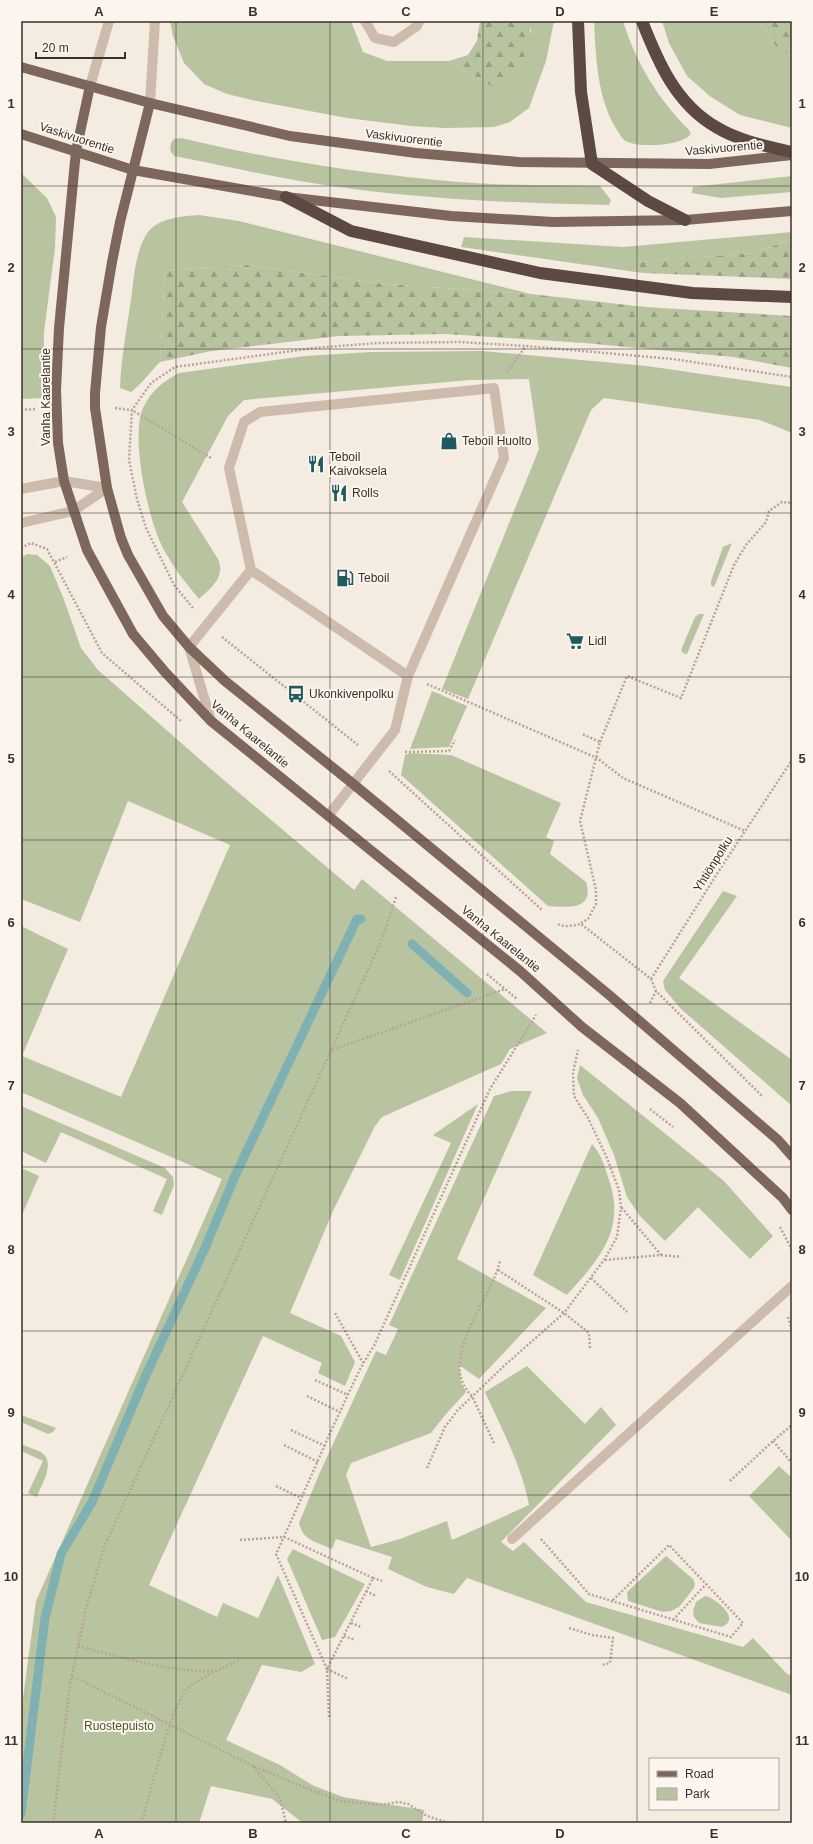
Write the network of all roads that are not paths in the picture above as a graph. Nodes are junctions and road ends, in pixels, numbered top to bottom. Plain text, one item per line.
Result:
1 (109, 21) edge
2 (155, 21) edge
3 (365, 21) edge
4 (578, 21) edge
5 (642, 21) edge
6 (417, 23) edge
7 (21, 66) edge
8 (90, 86) junction
9 (150, 103) junction
10 (21, 134) edge
11 (76, 151) junction
12 (792, 153) edge
13 (592, 164) junction
14 (133, 170) junction
15 (286, 197) junction
16 (792, 211) edge
17 (685, 220) junction
18 (792, 297) edge
19 (64, 481) junction
20 (107, 488) junction
21 (21, 489) edge
22 (73, 512) junction
23 (21, 523) edge
24 (251, 570) junction
25 (190, 646) junction
26 (408, 676) junction
27 (211, 720) junction
28 (352, 783) junction
29 (328, 816) junction
30 (792, 1156) edge
31 (792, 1210) edge
32 (792, 1286) edge
33 (512, 1539) dead end

1 - 8 street
2 - 9 street
3 - 6 street
4 - 13 highway
5 - 12 highway
7 - 8 main road, Vaskivuorentie
8 - 9 main road, Vaskivuorentie
8 - 11 main road, Vanha Kaarelantie
9 - 13 main road, Vaskivuorentie
9 - 14 main road, Vanha Kaarelantie
10 - 11 main road, Vaskivuorentie
11 - 14 main road, Vaskivuorentie
11 - 19 main road, Vanha Kaarelantie
12 - 13 main road, Vaskivuorentie
13 - 17 highway
14 - 15 main road, Vaskivuorentie
14 - 20 main road, Vanha Kaarelantie
15 - 17 main road, Vaskivuorentie
15 - 18 highway
16 - 17 main road, Vaskivuorentie
19 - 20 street
19 - 21 street
19 - 22 main road, Vanha Kaarelantie
20 - 22 street
20 - 25 main road, Vanha Kaarelantie
22 - 23 street
22 - 27 main road, Vanha Kaarelantie
24 - 25 street
24 - 26 street
24 - 26 street
25 - 27 street
25 - 28 main road, Vanha Kaarelantie
26 - 28 street
27 - 29 main road, Vanha Kaarelantie
28 - 29 street
28 - 30 main road, Vanha Kaarelantie
29 - 31 main road, Vanha Kaarelantie
32 - 33 street

